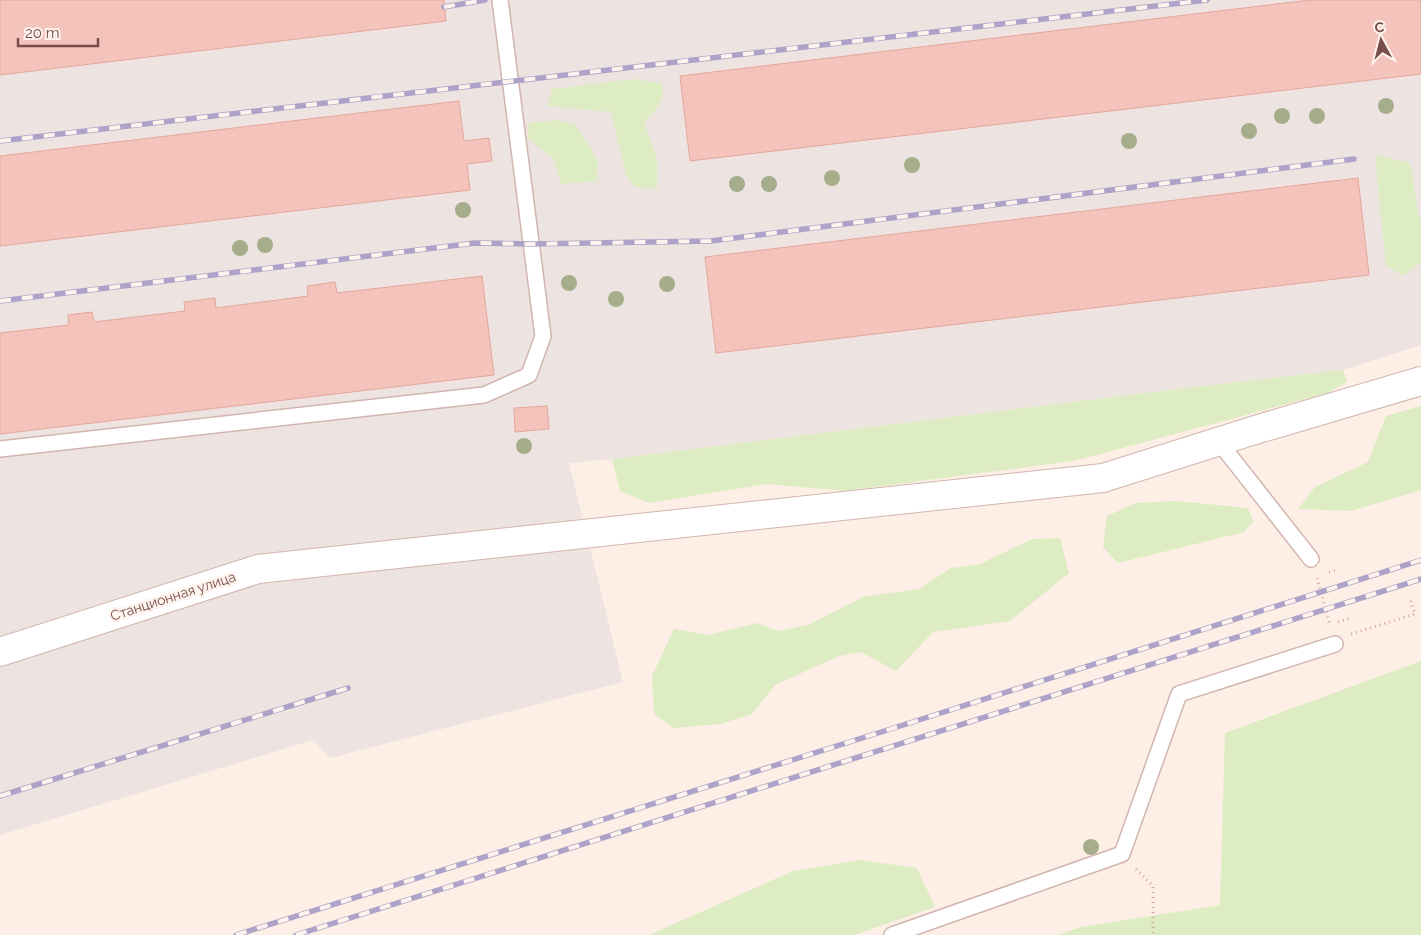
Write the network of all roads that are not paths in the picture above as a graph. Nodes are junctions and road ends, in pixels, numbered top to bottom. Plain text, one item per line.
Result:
1 (500, 0) edge
2 (1421, 382) edge
3 (1219, 442) junction
4 (0, 449) edge
5 (1311, 559) road end
6 (1333, 637) road end
7 (0, 652) edge
8 (892, 935) edge

1 - 4 lane
2 - 3 street, Станционная улица
3 - 5 lane
3 - 7 street, Станционная улица
6 - 8 lane

